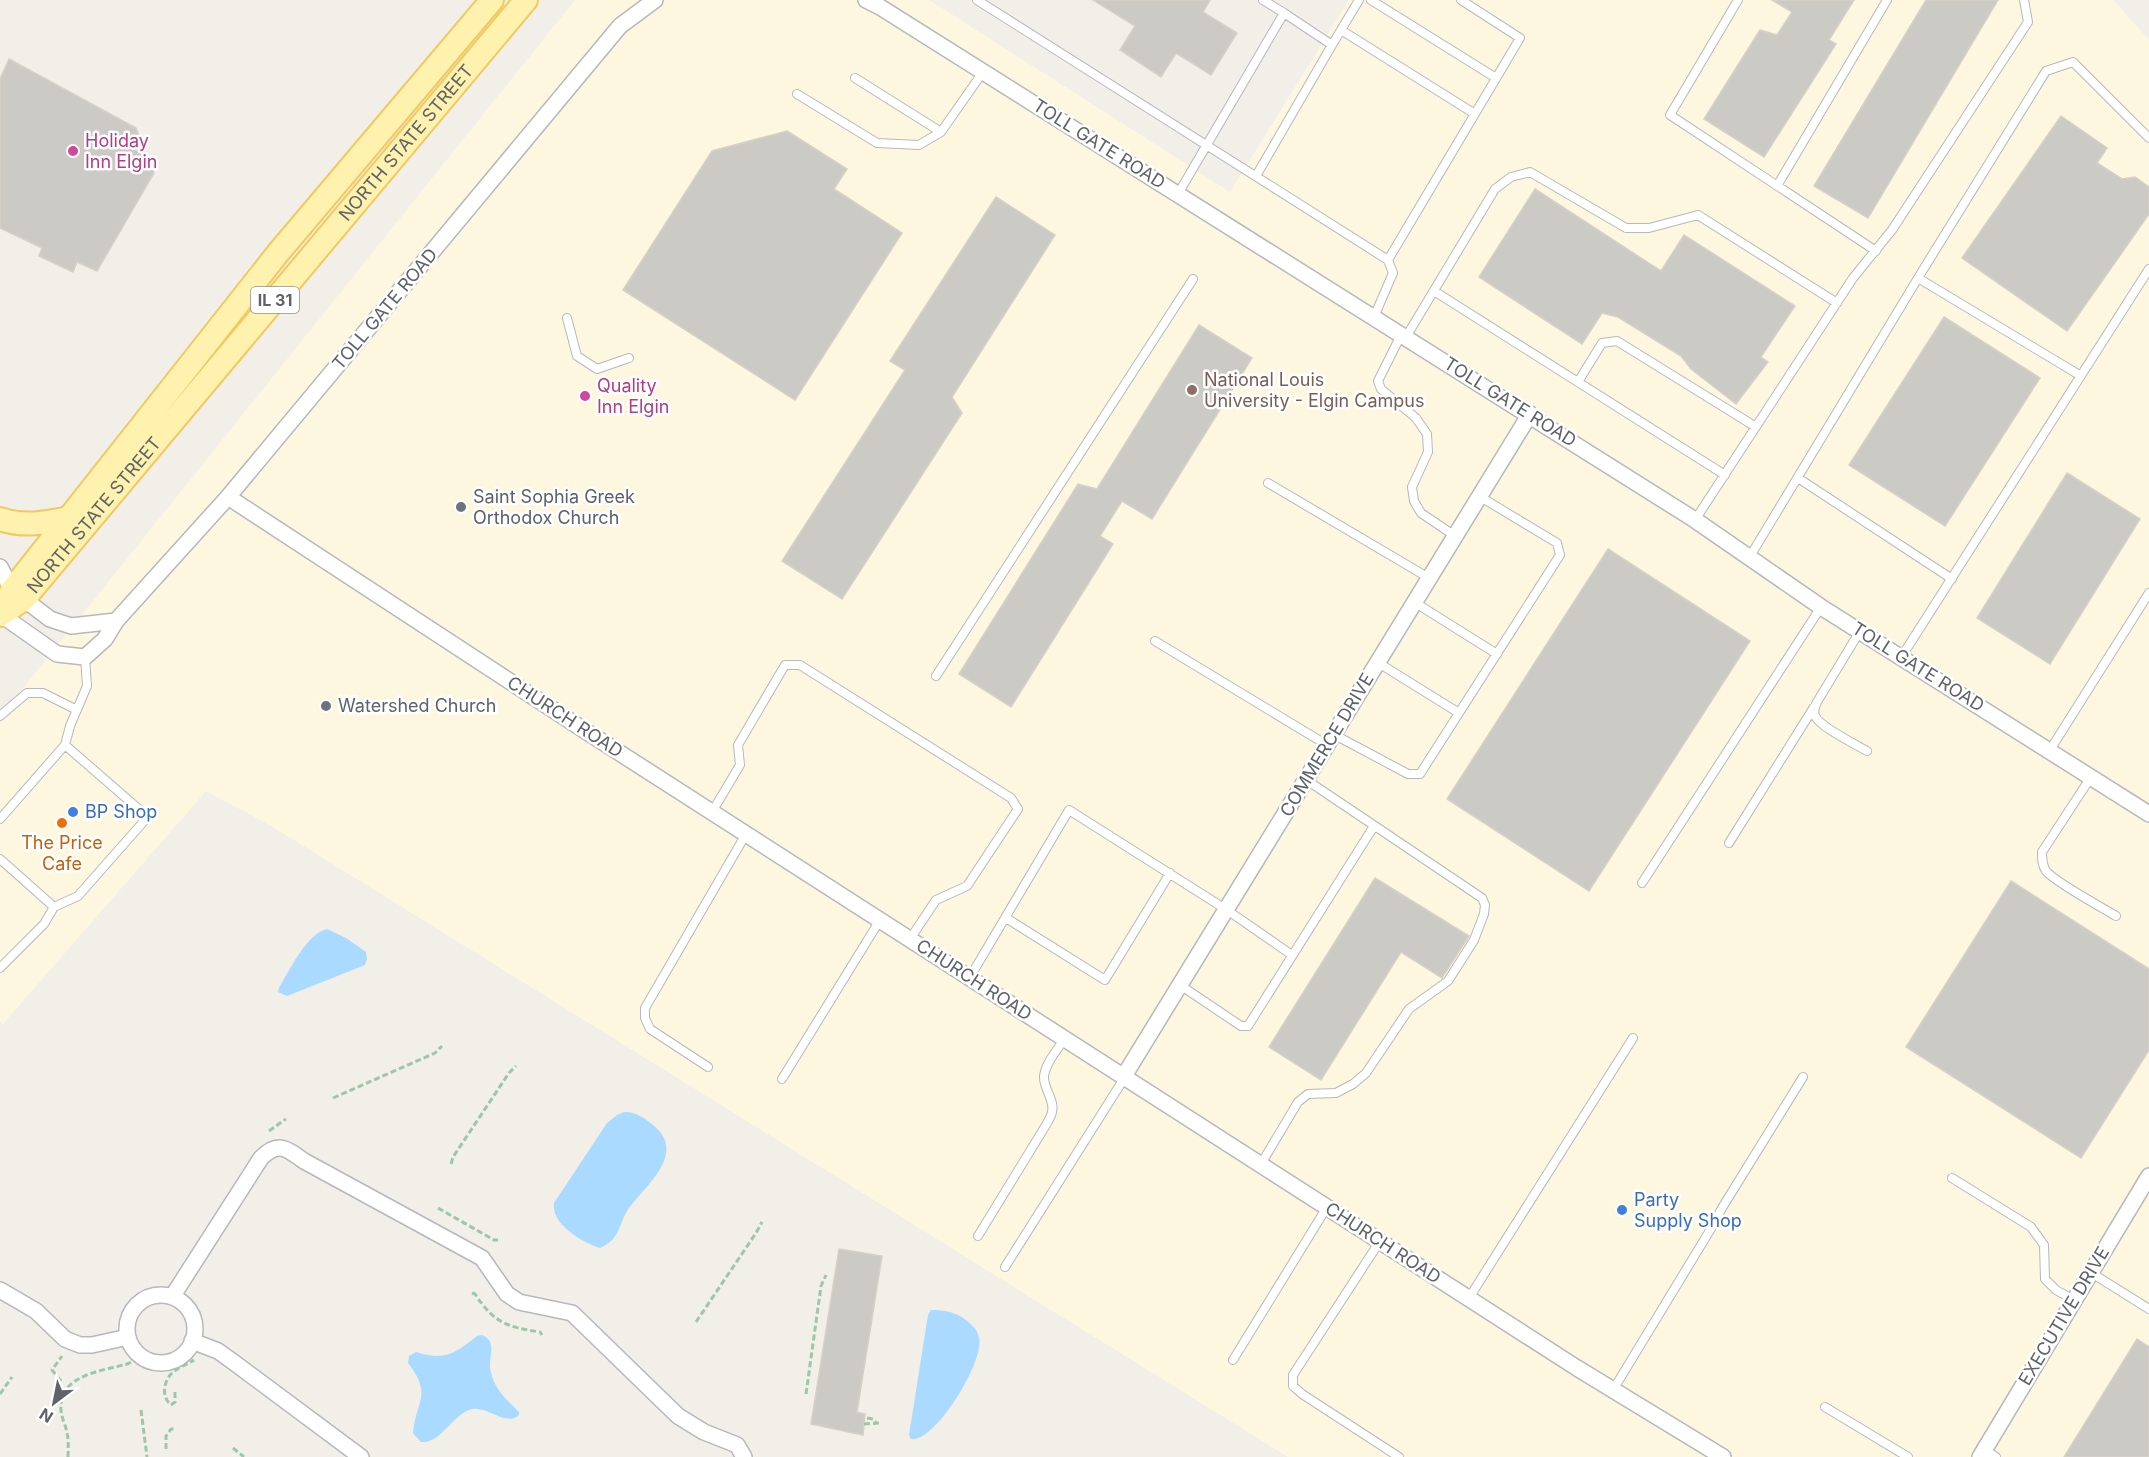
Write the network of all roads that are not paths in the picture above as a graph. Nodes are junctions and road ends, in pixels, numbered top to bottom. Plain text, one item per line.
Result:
1 (492, 0) edge
2 (526, 0) edge
3 (655, 0) edge
4 (866, 0) edge
5 (977, 0) edge
6 (1263, 0) edge
7 (1359, 0) edge
8 (1371, 0) edge
9 (1461, 0) edge
10 (1738, 0) edge
11 (1887, 0) edge
12 (2024, 0) edge
13 (1284, 13) junction
14 (1341, 30) junction
15 (1332, 45) junction
16 (983, 72) junction
17 (855, 78) dead end
18 (1496, 78) junction
19 (797, 94) dead end
20 (1475, 114) junction
21 (941, 132) junction
22 (2149, 138) edge
23 (1206, 145) junction
24 (1256, 176) junction
25 (1777, 186) junction
26 (1178, 194) junction
27 (1876, 251) junction
28 (1388, 260) junction
29 (2149, 269) edge
30 (1918, 278) junction
31 (1194, 279) dead end
32 (1434, 291) junction
33 (1837, 303) junction
34 (1374, 317) junction
35 (567, 318) dead end
36 (1404, 336) junction
37 (629, 358) dead end
38 (2081, 376) junction
39 (1578, 382) junction
40 (1530, 414) junction
41 (1756, 427) junction
42 (1725, 475) junction
43 (1798, 478) junction
44 (1268, 483) dead end
45 (1479, 496) junction
46 (228, 498) junction
47 (69, 518) junction
48 (0, 519) edge
49 (1695, 520) junction
50 (1455, 536) junction
51 (1749, 558) junction
52 (0, 567) edge
53 (1429, 578) junction
54 (1952, 579) junction
55 (2149, 593) edge
56 (18, 595) junction
57 (1414, 602) junction
58 (1821, 606) junction
59 (0, 615) edge
60 (116, 621) junction
61 (1860, 631) junction
62 (1155, 641) dead end
63 (1497, 654) junction
64 (1902, 656) junction
65 (85, 657) junction
66 (1377, 662) junction
67 (936, 676) dead end
68 (1814, 707) junction
69 (77, 710) junction
70 (1459, 713) junction
71 (0, 716) edge
72 (1330, 739) junction
73 (65, 745) junction
74 (2050, 750) junction
75 (1867, 751) dead end
76 (2091, 777) junction
77 (1305, 779) junction
78 (712, 812) junction
79 (2149, 814) edge
80 (0, 819) edge
81 (1374, 826) junction
82 (746, 834) junction
83 (1730, 843) dead end
84 (0, 859) edge
85 (1170, 873) junction
86 (1642, 883) dead end
87 (54, 907) junction
88 (1227, 910) junction
89 (2116, 916) dead end
90 (1006, 918) junction
91 (880, 920) junction
92 (910, 939) junction
93 (1292, 955) junction
94 (0, 968) edge
95 (970, 977) junction
96 (1179, 985) junction
97 (1065, 1038) junction
98 (1633, 1038) dead end
99 (708, 1067) dead end
100 (1124, 1076) junction
101 (1803, 1077) dead end
102 (782, 1079) dead end
103 (1261, 1164) junction
104 (2149, 1176) edge
105 (1952, 1178) dead end
106 (2144, 1194) edge
107 (1327, 1207) junction
108 (978, 1236) dead end
109 (1380, 1241) junction
110 (1005, 1267) dead end
111 (2090, 1272) junction
112 (0, 1290) edge
113 (172, 1297) junction
114 (1469, 1298) junction
115 (2074, 1300) junction
116 (2149, 1309) edge
117 (128, 1337) junction
118 (192, 1341) junction
119 (1233, 1360) dead end
120 (1613, 1390) junction
121 (1824, 1407) dead end
122 (1986, 1454) edge
123 (362, 1456) edge
124 (744, 1457) edge
125 (1399, 1457) edge
126 (1723, 1457) edge
127 (1908, 1457) edge

1 - 47 main road, NORTH STATE STREET / IL 31
2 - 56 main road, NORTH STATE STREET / IL 31
3 - 46 street, TOLL GATE ROAD
4 - 16 street, TOLL GATE ROAD
5 - 23 lane
6 - 13 lane
7 - 14 lane
8 - 18 lane
9 - 18 lane
10 - 25 lane
11 - 25 lane
12 - 27 lane
13 - 15 lane
13 - 23 lane
14 - 15 lane
14 - 20 lane
15 - 24 lane
16 - 21 lane
16 - 26 street, TOLL GATE ROAD
17 - 21 lane
18 - 20 lane
19 - 21 lane
20 - 28 lane
22 - 30 lane
23 - 24 lane
23 - 26 lane
24 - 28 lane
25 - 27 lane
26 - 34 street, TOLL GATE ROAD
27 - 33 lane
28 - 34 lane
29 - 38 lane
30 - 38 lane
30 - 43 lane
31 - 67 lane
32 - 33 lane
32 - 36 lane
32 - 39 lane
33 - 41 lane
34 - 36 street, TOLL GATE ROAD
35 - 37 lane
36 - 40 street, TOLL GATE ROAD
36 - 50 lane
38 - 54 lane
39 - 41 lane
39 - 42 lane
40 - 45 street, COMMERCE DRIVE
40 - 49 street, TOLL GATE ROAD
41 - 42 lane
42 - 49 lane
43 - 51 lane
43 - 54 lane
44 - 53 lane
45 - 50 street, COMMERCE DRIVE
45 - 63 lane
46 - 60 street, TOLL GATE ROAD
46 - 78 street, CHURCH ROAD
47 - 48 main road
47 - 56 main road, NORTH STATE STREET / IL 31
49 - 51 street, TOLL GATE ROAD
50 - 53 street, COMMERCE DRIVE
51 - 58 street, TOLL GATE ROAD
52 - 56 street
53 - 57 street, COMMERCE DRIVE
54 - 64 lane
55 - 74 lane
56 - 59 main road, NORTH STATE STREET / IL 31
56 - 60 street
57 - 63 lane
57 - 66 street, COMMERCE DRIVE
58 - 61 street, TOLL GATE ROAD
58 - 86 lane
59 - 65 street
60 - 65 street, TOLL GATE ROAD
61 - 64 street, TOLL GATE ROAD
61 - 68 lane
62 - 72 lane
63 - 70 lane
64 - 74 street, TOLL GATE ROAD
65 - 69 lane
66 - 70 lane
66 - 72 street, COMMERCE DRIVE
68 - 75 lane
68 - 83 lane
69 - 71 lane
69 - 73 lane
70 - 72 lane
72 - 77 street, COMMERCE DRIVE
73 - 80 lane
73 - 87 lane
74 - 76 street, TOLL GATE ROAD
76 - 79 street, TOLL GATE ROAD
76 - 89 lane
77 - 81 lane
77 - 88 street, COMMERCE DRIVE
78 - 82 street, CHURCH ROAD
78 - 92 lane
81 - 93 lane
81 - 103 lane
82 - 91 street, CHURCH ROAD
82 - 99 lane
84 - 87 lane
85 - 88 lane
85 - 90 lane
85 - 90 lane
87 - 94 lane
88 - 93 lane
88 - 96 street, COMMERCE DRIVE
90 - 95 lane
91 - 92 street, CHURCH ROAD
91 - 102 lane
92 - 95 street, CHURCH ROAD
93 - 96 lane
95 - 97 street, CHURCH ROAD
96 - 100 street, COMMERCE DRIVE
97 - 100 street, CHURCH ROAD
97 - 108 lane
98 - 114 lane
100 - 103 street, CHURCH ROAD
100 - 110 lane
101 - 120 lane
103 - 107 street, CHURCH ROAD
104 - 106 street, EXECUTIVE DRIVE
105 - 115 lane
106 - 111 street, EXECUTIVE DRIVE
107 - 109 street, CHURCH ROAD
107 - 119 lane
109 - 114 street, CHURCH ROAD
109 - 125 lane
111 - 115 street, EXECUTIVE DRIVE
111 - 116 lane
112 - 117 street
113 - 117 street
113 - 118 street
113 - 124 street
114 - 120 street, CHURCH ROAD
115 - 122 street, EXECUTIVE DRIVE
117 - 118 street
118 - 123 street
120 - 126 street, CHURCH ROAD
121 - 127 lane

